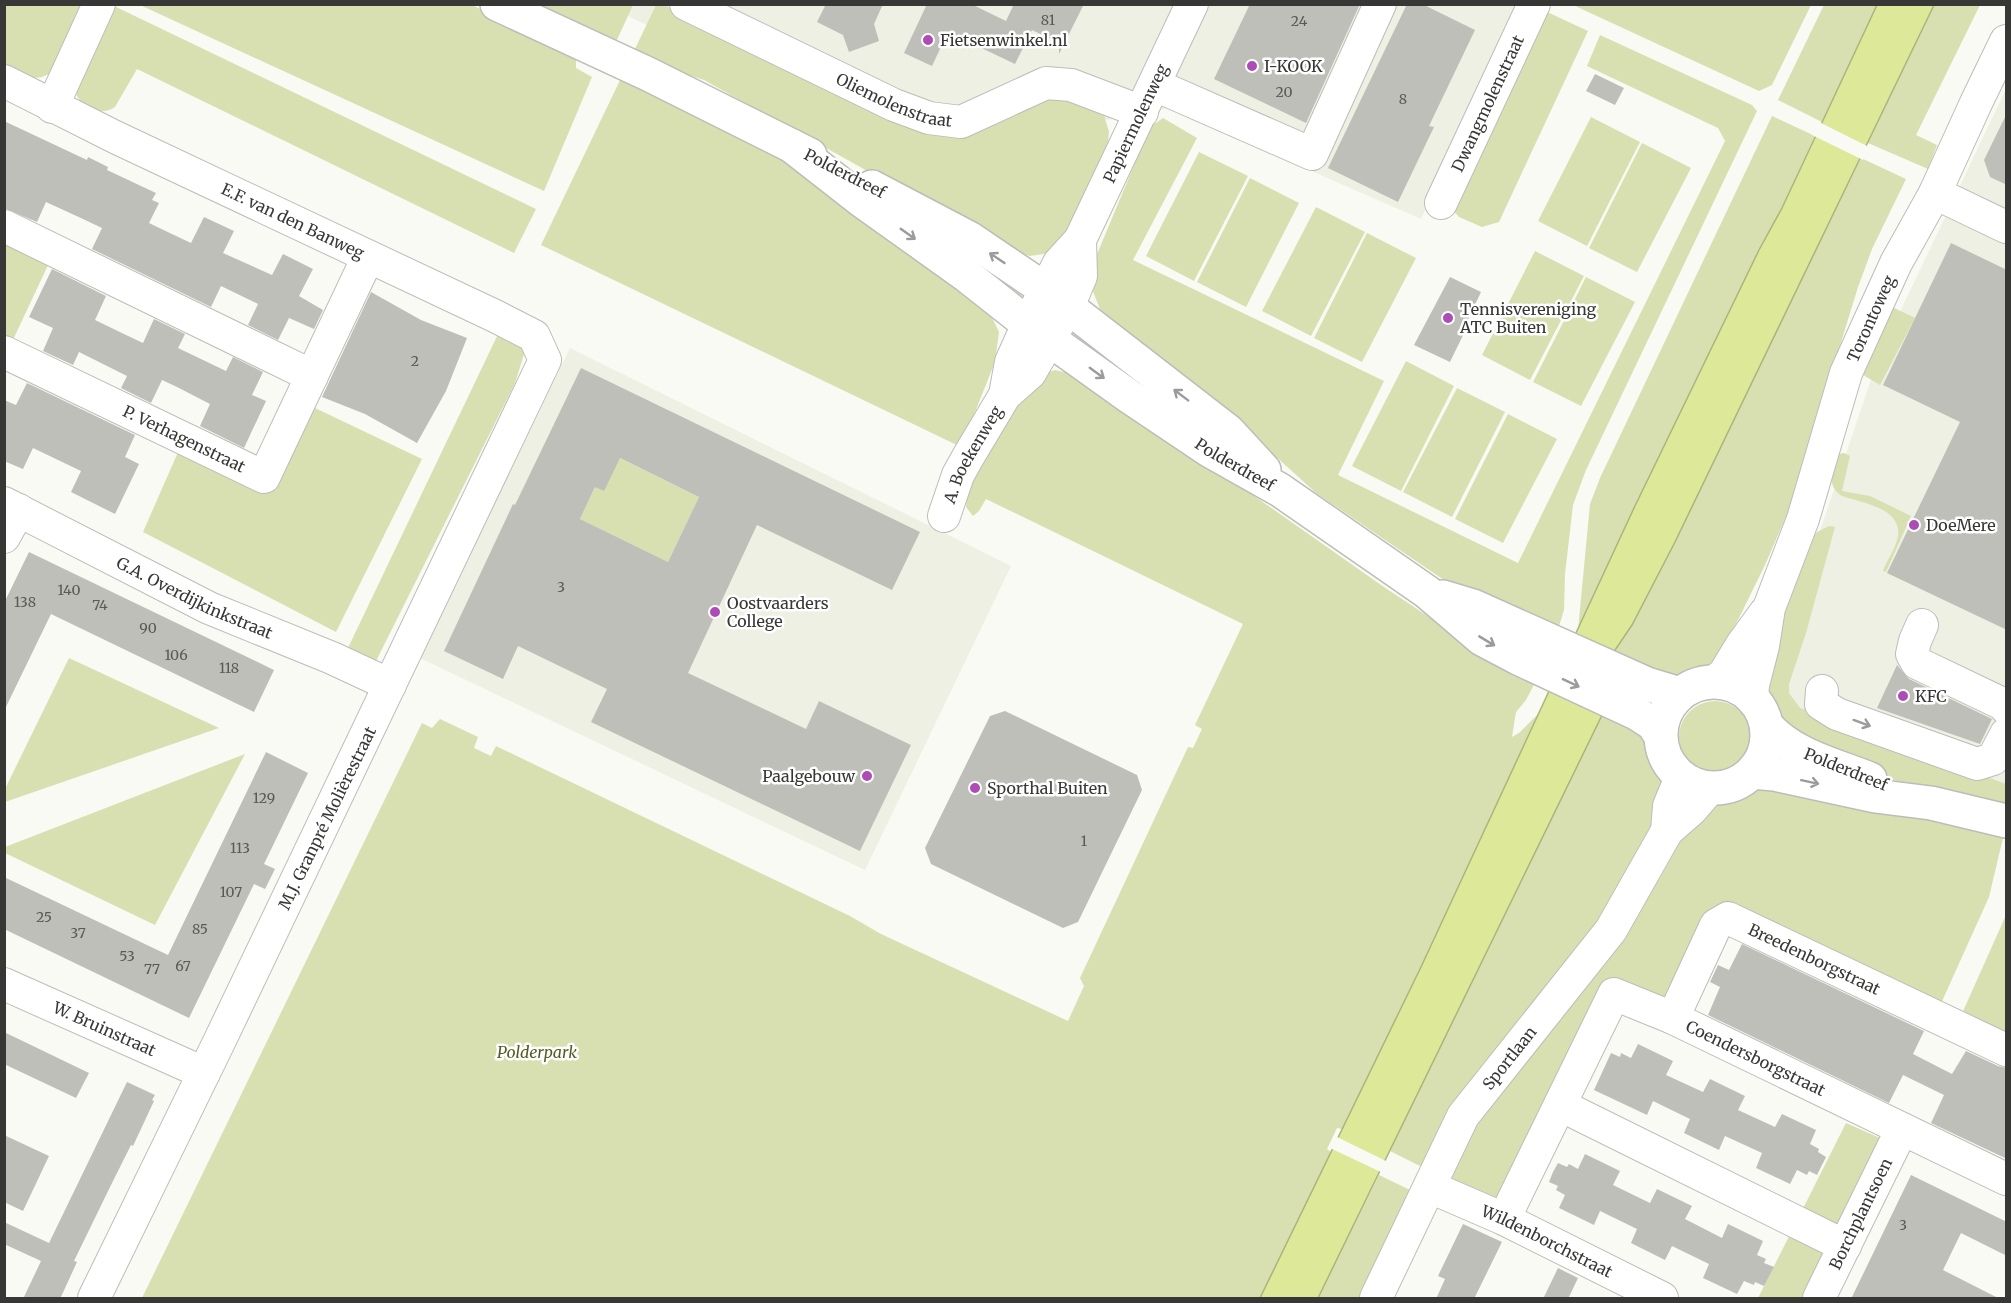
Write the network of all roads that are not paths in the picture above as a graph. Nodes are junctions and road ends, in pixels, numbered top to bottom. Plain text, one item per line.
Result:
1 (99, 4) edge
2 (497, 4) edge
3 (686, 4) edge
4 (1192, 4) edge
5 (1380, 4) edge
6 (1534, 4) edge
7 (2007, 41) edge
8 (4, 81) edge
9 (1149, 99) junction
10 (52, 106) junction
11 (792, 146) junction
12 (1935, 193) junction
13 (1441, 203) dead end
14 (2007, 206) edge
15 (1975, 212) junction
16 (4, 226) edge
17 (2007, 227) edge
18 (368, 257) junction
19 (1057, 299) junction
20 (1039, 332) junction
21 (534, 336) joint
22 (4, 352) edge
23 (312, 376) junction
24 (1280, 490) junction
25 (944, 516) dead end
26 (9, 517) edge
27 (1769, 608) junction
28 (1929, 629) dead end
29 (1714, 682) junction
30 (390, 685) junction
31 (1822, 691) dead end
32 (1680, 693) junction
33 (2007, 708) edge
34 (1647, 710) junction
35 (1759, 712) junction
36 (2007, 734) edge
37 (1752, 772) junction
38 (1696, 782) junction
39 (1930, 803) junction
40 (2003, 821) edge
41 (4, 984) edge
42 (1673, 1018) junction
43 (2007, 1050) edge
44 (204, 1073) junction
45 (1560, 1105) junction
46 (1902, 1129) junction
47 (2007, 1179) edge
48 (1430, 1186) junction
49 (1504, 1219) junction
50 (1845, 1246) junction
51 (1606, 1286) edge
52 (94, 1299) edge
53 (1376, 1299) edge
54 (1662, 1299) edge
55 (1819, 1299) edge

1 - 10 street
2 - 11 main road, Polderdreef
3 - 9 street, Oliemolenstraat
4 - 9 street, Papiermolenweg
5 - 9 street, Oliemolenstraat
6 - 13 street, Dwangmolenstraat
7 - 12 street, Torontoweg
8 - 10 street, E.F. van den Banweg
9 - 19 street, Papiermolenweg
10 - 18 street, E.F. van den Banweg
19 -> 11 main road, Polderdreef
11 -> 20 main road, Polderdreef
12 - 15 street
12 - 27 street, Torontoweg
14 - 15 street
15 - 17 street
16 - 23 street
18 - 21 street, E.F. van den Banweg
18 - 23 street, P. Verhagenstraat
19 - 20 street, Papiermolenweg
24 -> 19 main road, Polderdreef
20 -> 24 main road, Polderdreef
20 - 25 street, A. Boekenweg
21 - 30 street, M.J. Granpré Molièrestraat
22 - 23 street, P. Verhagenstraat
24 - 34 main road
26 - 30 street, G.A. Overdijkinkstraat
27 - 29 street, Torontoweg
27 - 35 street, Torontoweg
28 - 33 street
29 - 32 main road
29 - 35 main road
30 - 44 street, M.J. Granpré Molièrestraat
31 -> 36 street
32 - 34 main road
32 - 34 main road
34 - 38 main road
35 - 37 main road
35 - 39 main road, Polderdreef
37 - 38 main road
37 -> 39 main road, Polderdreef
38 - 48 street, Sportlaan
39 - 40 main road, Polderdreef
41 - 44 street, W. Bruinstraat
42 - 43 street, Breedenborgstraat
42 - 45 street, Coendersborgstraat
42 - 46 street, Coendersborgstraat
44 - 52 street, M.J. Granpré Molièrestraat
45 - 49 street, Coendersborgstraat
45 - 50 street
46 - 47 street, Coendersborgstraat
46 - 50 street, Borchplantsoen
48 - 49 street, Wildenborchstraat
48 - 53 street, Sportlaan
49 - 51 street, Wildenborchstraat
50 - 55 street, Borchplantsoen
51 - 54 street, Wildenborchstraat

